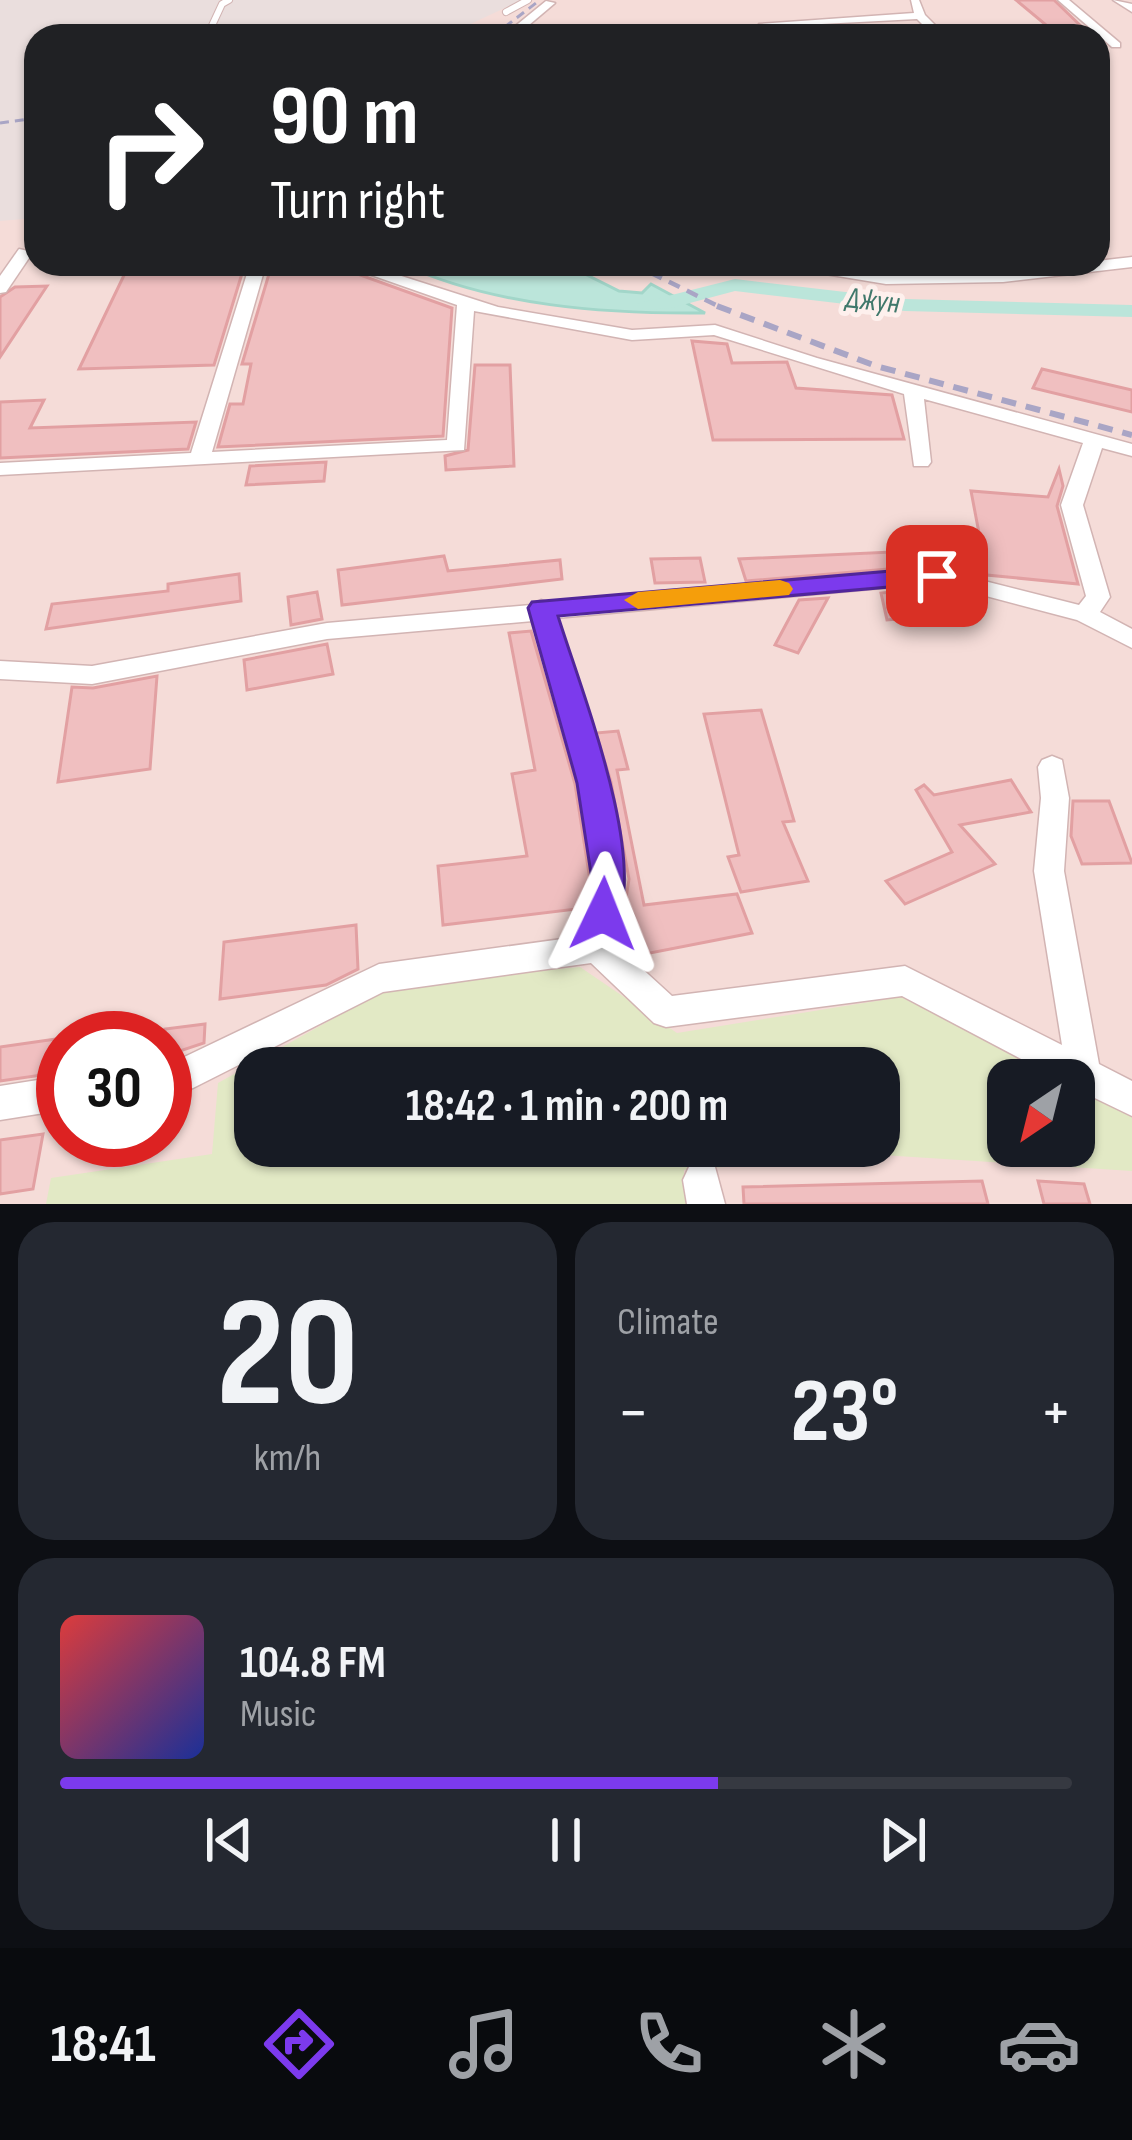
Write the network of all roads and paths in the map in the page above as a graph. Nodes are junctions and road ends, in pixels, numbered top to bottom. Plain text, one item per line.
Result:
1 (229, 0) edge
2 (528, 0) edge
3 (915, 0) edge
4 (1063, 0) edge
5 (1118, 0) edge
6 (550, 3) dead end
7 (1132, 9) edge
8 (506, 12) dead end
9 (920, 16) junction
10 (212, 24) edge
11 (524, 24) edge
12 (764, 24) dead end
13 (928, 24) edge
14 (1097, 24) edge
15 (24, 258) edge
16 (254, 276) edge
17 (385, 276) edge
18 (868, 276) edge
19 (1012, 276) edge
20 (0, 288) edge
21 (466, 302) junction
22 (913, 391) junction
23 (1094, 441) junction
24 (1132, 450) edge
25 (200, 458) junction
26 (921, 462) dead end
27 (0, 469) edge
28 (542, 608) junction
29 (1085, 614) junction
30 (1132, 640) edge
31 (0, 670) edge
32 (1052, 767) dead end
33 (596, 948) junction
34 (1052, 1059) edge
35 (1081, 1059) edge
36 (192, 1071) edge
37 (1095, 1081) edge
38 (36, 1098) edge
39 (1132, 1099) edge
40 (0, 1103) edge

1 - 10 lane
2 - 8 lane
3 - 9 street
4 - 14 street
5 - 7 street
6 - 11 street
9 - 12 street
9 - 13 street
15 - 20 street
16 - 25 street
17 - 21 street
18 - 19 street
21 - 22 street
21 - 25 street
22 - 23 street
22 - 26 street
23 - 24 street
23 - 29 street
25 - 27 street
28 - 29 street
28 - 31 street
28 - 33 street
29 - 30 street
32 - 35 street
33 - 34 street
33 - 36 street
37 - 39 street
38 - 40 street

